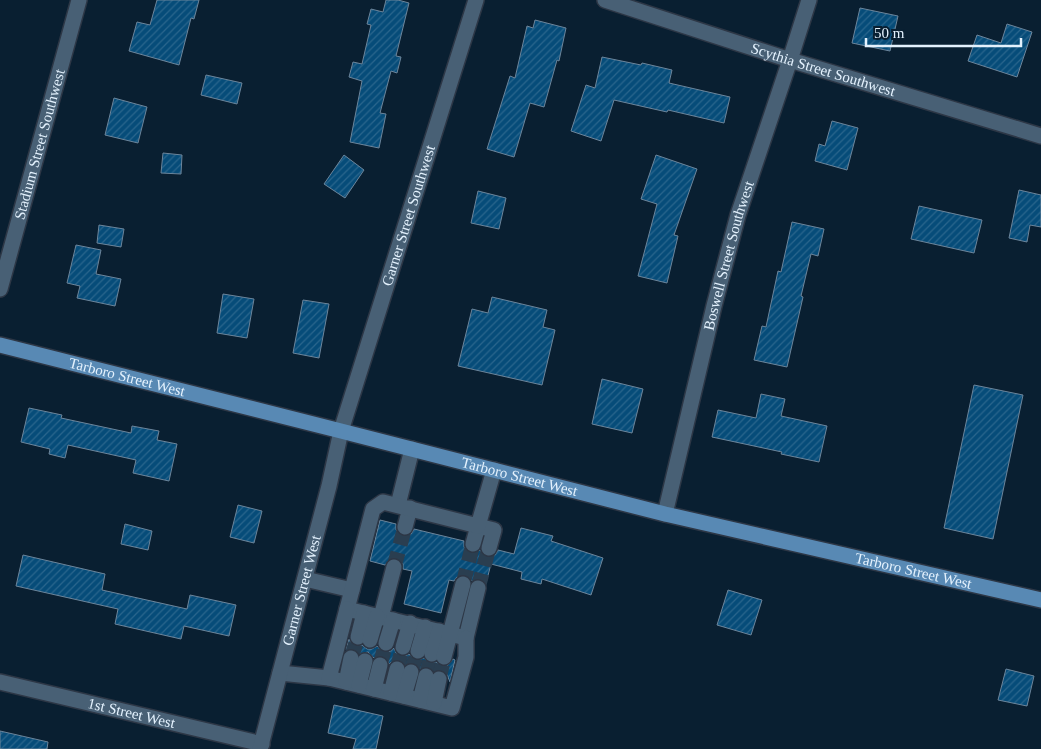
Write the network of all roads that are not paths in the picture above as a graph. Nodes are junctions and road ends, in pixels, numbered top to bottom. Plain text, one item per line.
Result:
1 (79, 0) edge
2 (476, 0) edge
3 (605, 0) edge
4 (809, 0) edge
5 (790, 60) junction
6 (1041, 136) edge
7 (0, 289) edge
8 (0, 345) edge
9 (342, 431) junction
10 (412, 449) junction
11 (494, 470) junction
12 (404, 507) junction
13 (665, 514) junction
14 (478, 526) junction
15 (405, 527) tunnel mouth
16 (473, 544) tunnel mouth
17 (489, 548) tunnel mouth
18 (394, 567) tunnel mouth
19 (305, 579) junction
20 (463, 584) tunnel mouth
21 (478, 588) tunnel mouth
22 (352, 590) junction
23 (1041, 600) edge
24 (348, 609) junction
25 (379, 616) junction
26 (431, 629) junction
27 (364, 638) tunnel mouth
28 (466, 638) junction
29 (386, 643) tunnel mouth
30 (403, 648) tunnel mouth
31 (358, 660) tunnel mouth
32 (380, 665) tunnel mouth
33 (404, 671) tunnel mouth
34 (280, 673) junction
35 (329, 678) junction
36 (433, 678) tunnel mouth
37 (0, 682) edge
38 (352, 683) junction
39 (374, 689) junction
40 (398, 694) junction
41 (427, 702) junction
42 (261, 747) edge

1 - 7 street, Stadium Street Southwest
2 - 9 street, Garner Street Southwest
3 - 5 street, Scythia Street Southwest
4 - 5 street, Boswell Street Southwest
5 - 6 street, Scythia Street Southwest
5 - 13 street, Boswell Street Southwest
8 - 9 main road, Tarboro Street West
9 - 10 main road, Tarboro Street West
9 - 19 street, Garner Street West
10 - 11 main road, Tarboro Street West
10 - 12 street
11 - 13 main road, Tarboro Street West
11 - 14 street
12 - 14 street
12 - 15 street
12 - 22 street
13 - 23 main road, Tarboro Street West
14 - 16 street
14 - 17 street
18 - 25 street
19 - 22 street
19 - 34 street, Garner Street West
20 - 26 street
21 - 28 street
22 - 24 street
24 - 25 street
24 - 35 street
25 - 26 street
25 - 27 street
25 - 29 street
26 - 26 street
26 - 28 street
26 - 30 street
28 - 41 street
31 - 38 street
32 - 39 street
33 - 40 street
34 - 35 street
34 - 42 street, Garner Street West
35 - 38 street
36 - 41 street
37 - 42 street, 1st Street West
38 - 39 street
39 - 40 street
40 - 41 street

